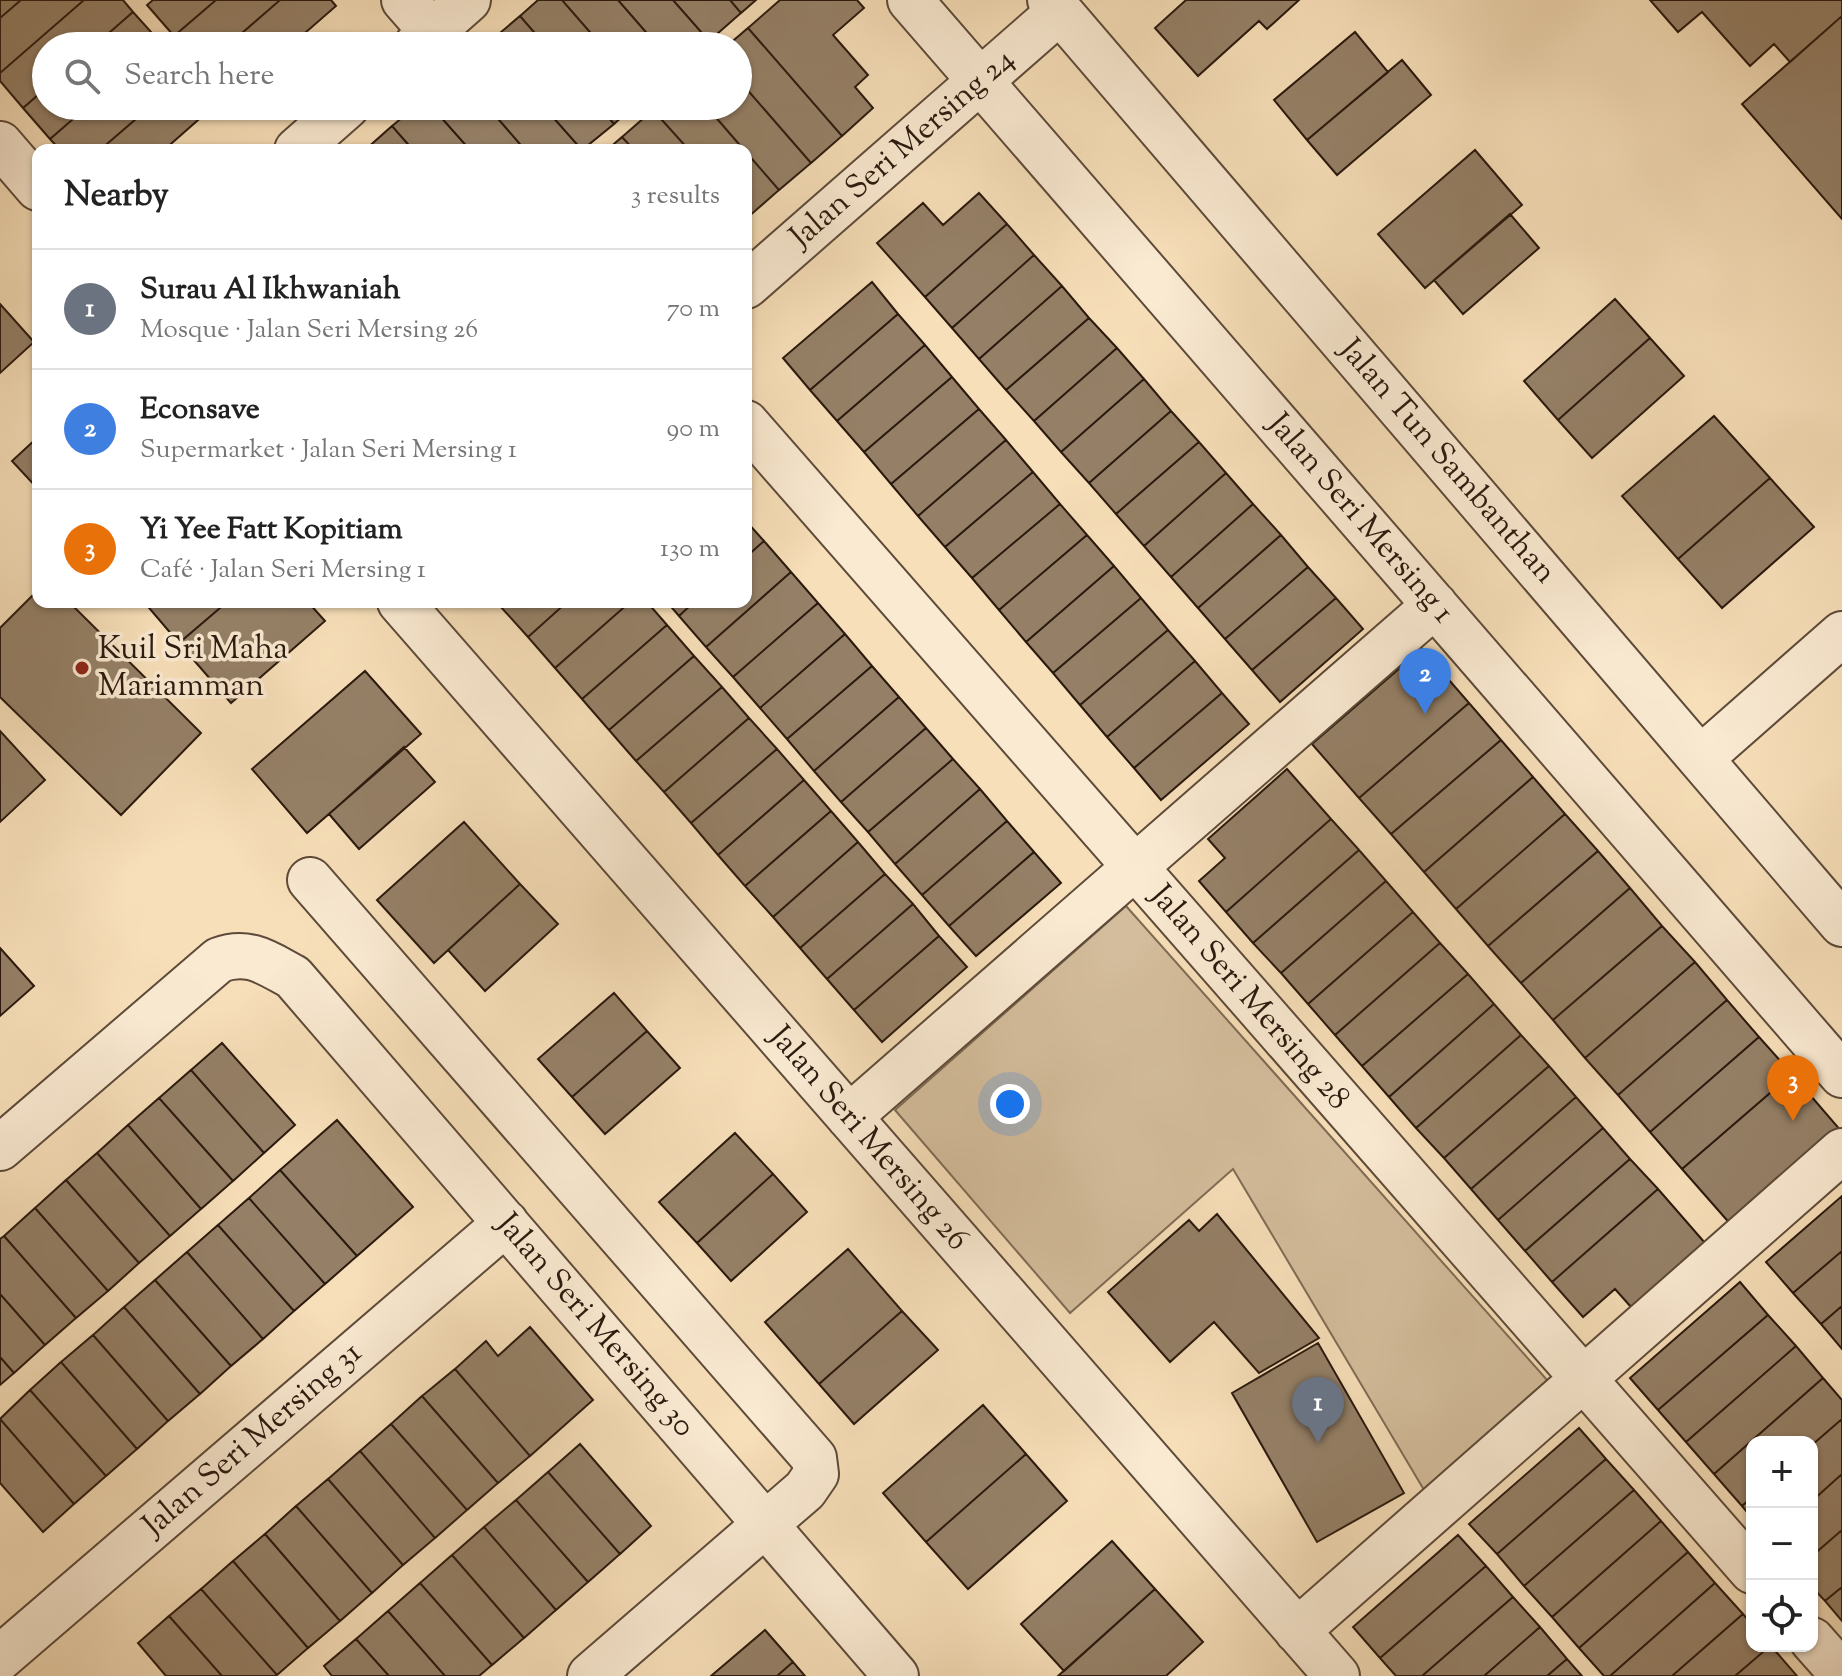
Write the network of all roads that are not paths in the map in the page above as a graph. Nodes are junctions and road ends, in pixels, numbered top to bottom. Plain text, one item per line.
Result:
1 (468, 0) edge
2 (910, 0) edge
3 (1055, 6) edge
4 (417, 26) edge
5 (1003, 61) junction
6 (331, 120) edge
7 (0, 144) edge
8 (304, 144) edge
9 (32, 181) edge
10 (752, 281) edge
11 (752, 430) edge
12 (1435, 605) junction
13 (405, 608) edge
14 (1842, 634) edge
15 (1701, 758) junction
16 (1135, 868) junction
17 (310, 880) dead end
18 (1842, 924) edge
19 (1842, 1075) edge
20 (849, 1117) junction
21 (0, 1148) edge
22 (1842, 1151) edge
23 (506, 1223) junction
24 (1583, 1379) junction
25 (767, 1526) junction
26 (1746, 1564) edge
27 (1297, 1631) junction
28 (1818, 1647) edge
29 (0, 1658) edge
30 (1842, 1674) edge
31 (590, 1676) edge
32 (896, 1676) edge
33 (1337, 1676) edge

1 - 4 street
2 - 5 street, Jalan Seri Mersing 1
3 - 5 street, Jalan Seri Mersing 24
3 - 15 street, Jalan Tun Sambanthan
5 - 10 street, Jalan Seri Mersing 24
5 - 12 street, Jalan Seri Mersing 1
6 - 8 street
7 - 9 street
11 - 16 street, Jalan Seri Mersing 28
12 - 16 street
12 - 19 street, Jalan Seri Mersing 1
13 - 20 street, Jalan Seri Mersing 26
14 - 15 street
15 - 18 street, Jalan Tun Sambanthan
16 - 20 street
16 - 24 street, Jalan Seri Mersing 28
17 - 25 street
20 - 27 street, Jalan Seri Mersing 26
21 - 23 street, Jalan Seri Mersing 30
22 - 24 street
23 - 25 street, Jalan Seri Mersing 30
23 - 29 street, Jalan Seri Mersing 31
24 - 26 street, Jalan Seri Mersing 28
24 - 27 street
25 - 31 street
25 - 32 street, Jalan Seri Mersing 30
27 - 33 street, Jalan Seri Mersing 26
28 - 30 street

